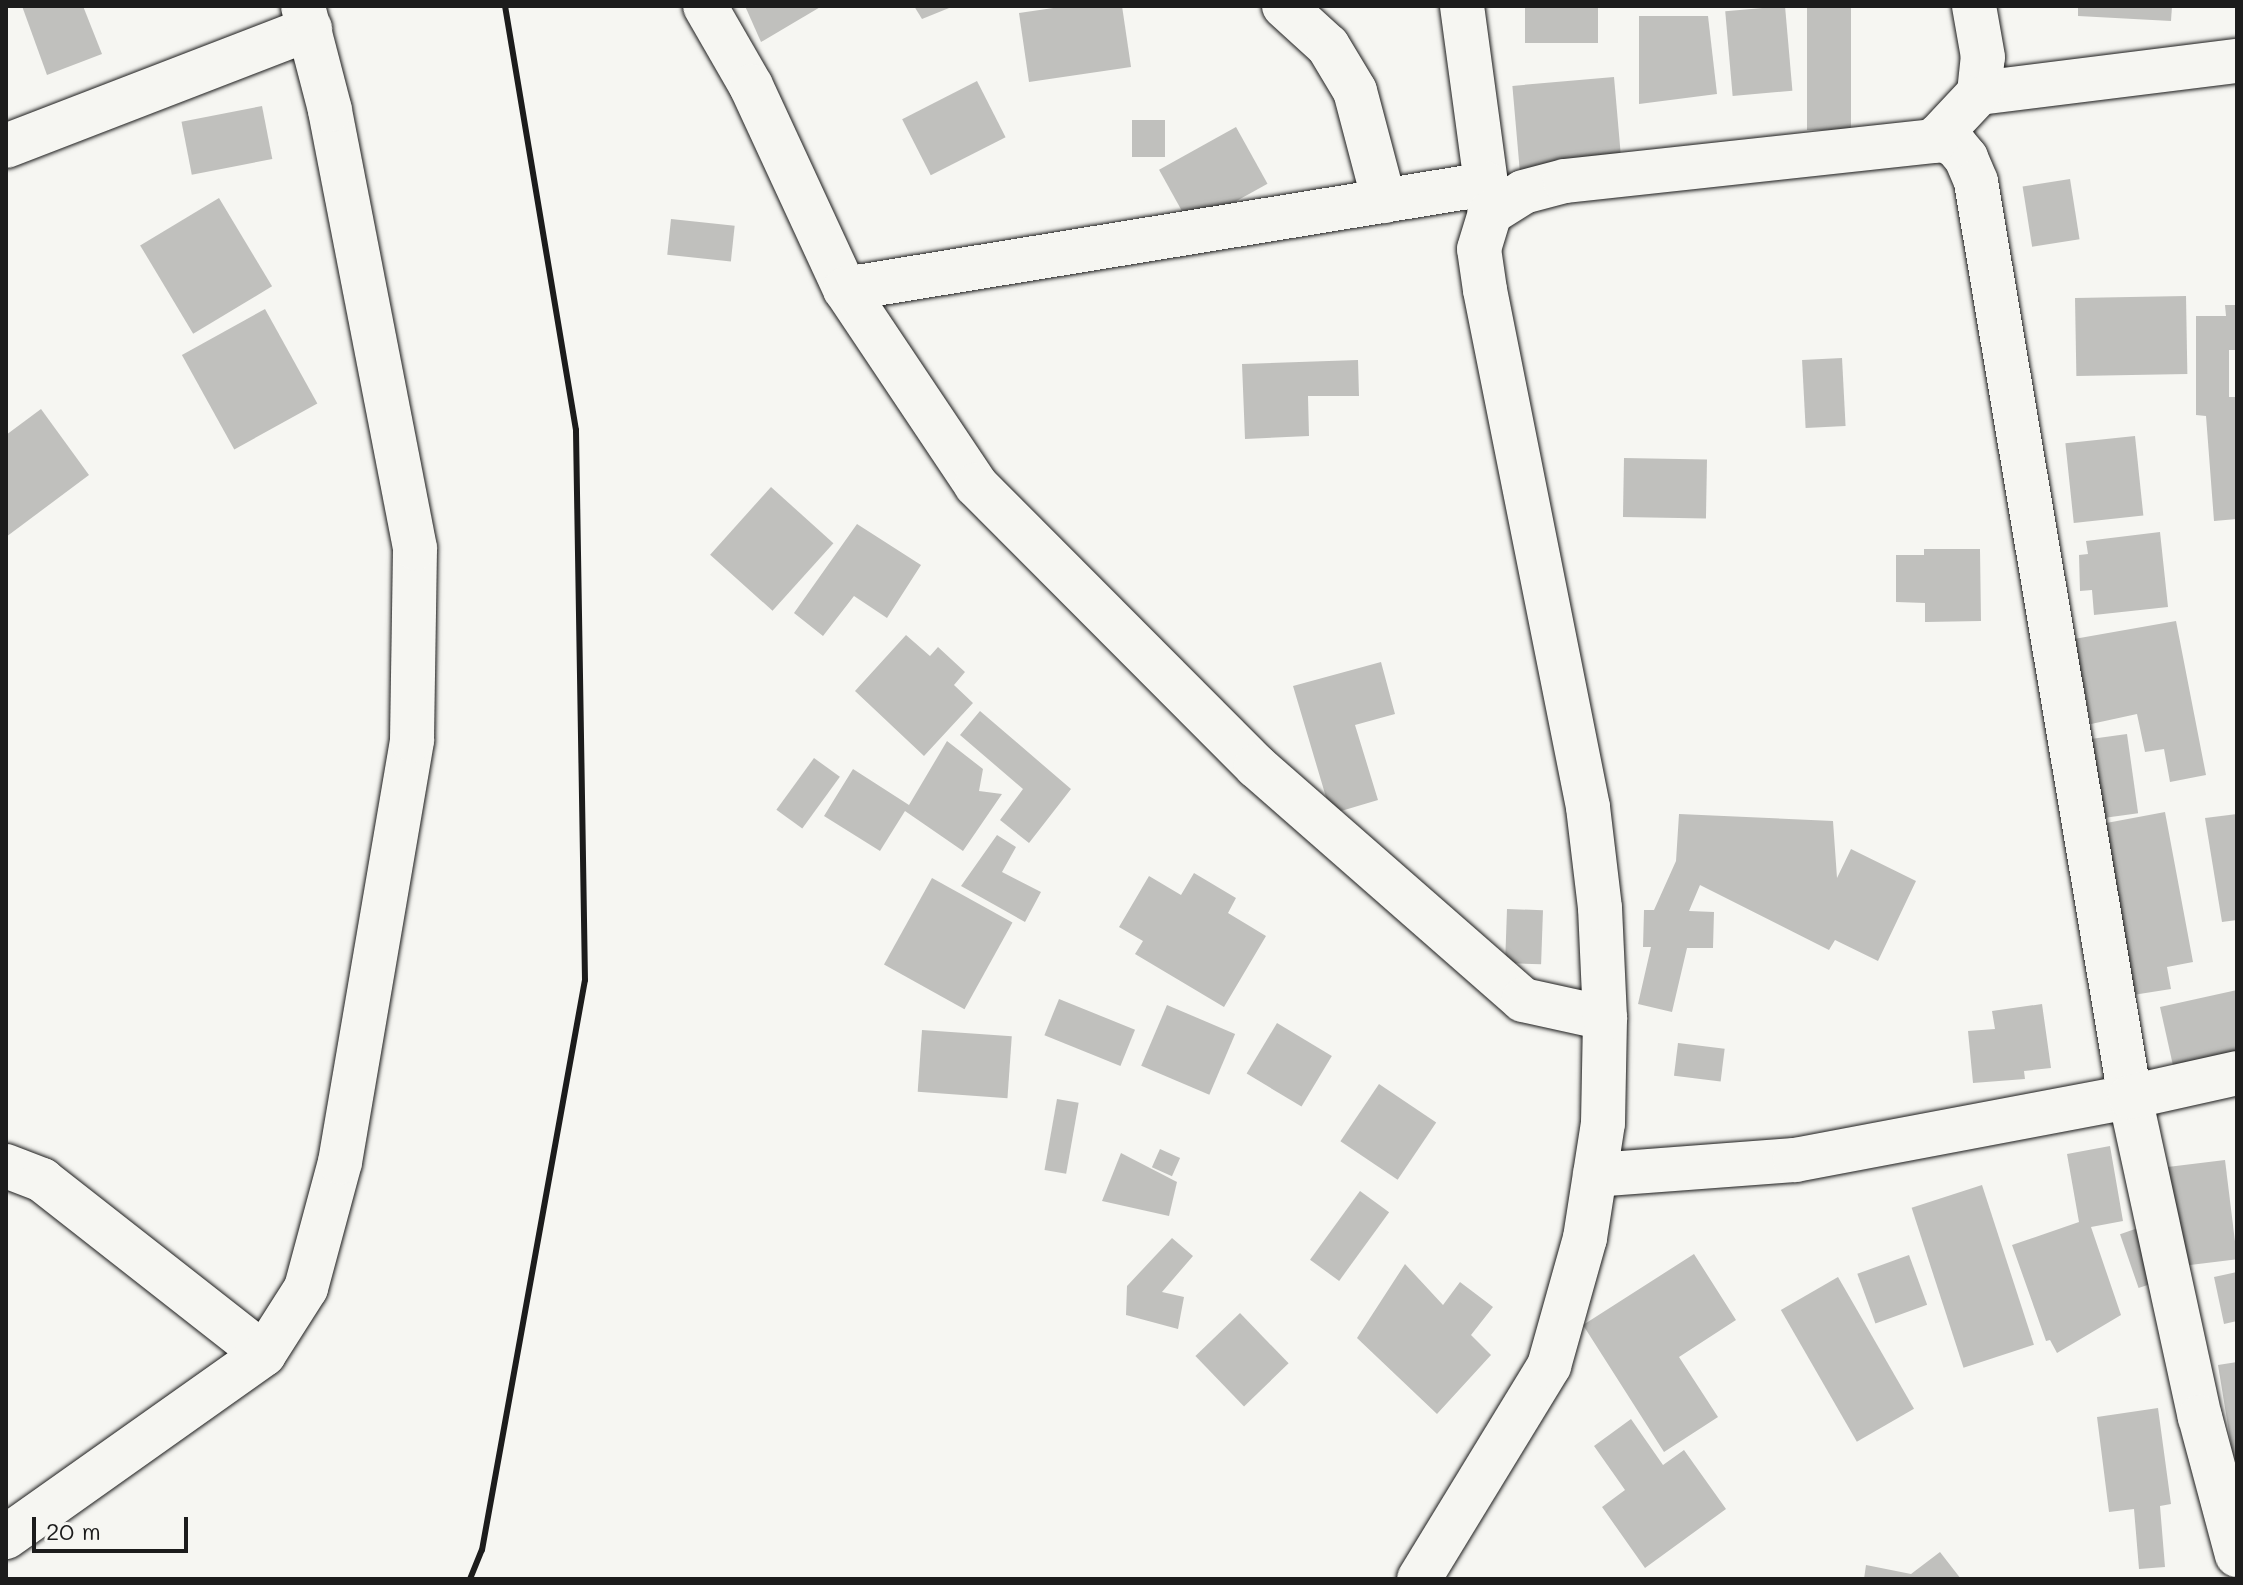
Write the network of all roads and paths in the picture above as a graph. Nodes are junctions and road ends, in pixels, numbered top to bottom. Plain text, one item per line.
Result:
1 (705, 6) edge
2 (1284, 6) edge
3 (1462, 6) edge
4 (1974, 6) edge
5 (306, 17) edge
6 (2237, 61) edge
7 (1979, 93) junction
8 (1937, 137) junction
9 (6, 146) edge
10 (1488, 198) junction
11 (1384, 201) junction
12 (845, 289) junction
13 (1605, 1018) junction
14 (2237, 1073) edge
15 (2130, 1097) junction
16 (6, 1166) edge
17 (1595, 1175) junction
18 (264, 1354) junction
19 (6, 1537) edge
20 (2237, 1555) edge
21 (1419, 1579) edge

1 - 12 street
2 - 11 street
3 - 10 street
4 - 7 street
5 - 9 street
5 - 18 street
6 - 7 street
7 - 8 street
8 - 10 street
8 - 15 street
10 - 11 street
10 - 13 street
11 - 12 street
12 - 13 street
13 - 17 street
14 - 15 street
15 - 17 street
15 - 20 street
16 - 18 street
17 - 21 street
18 - 19 street

